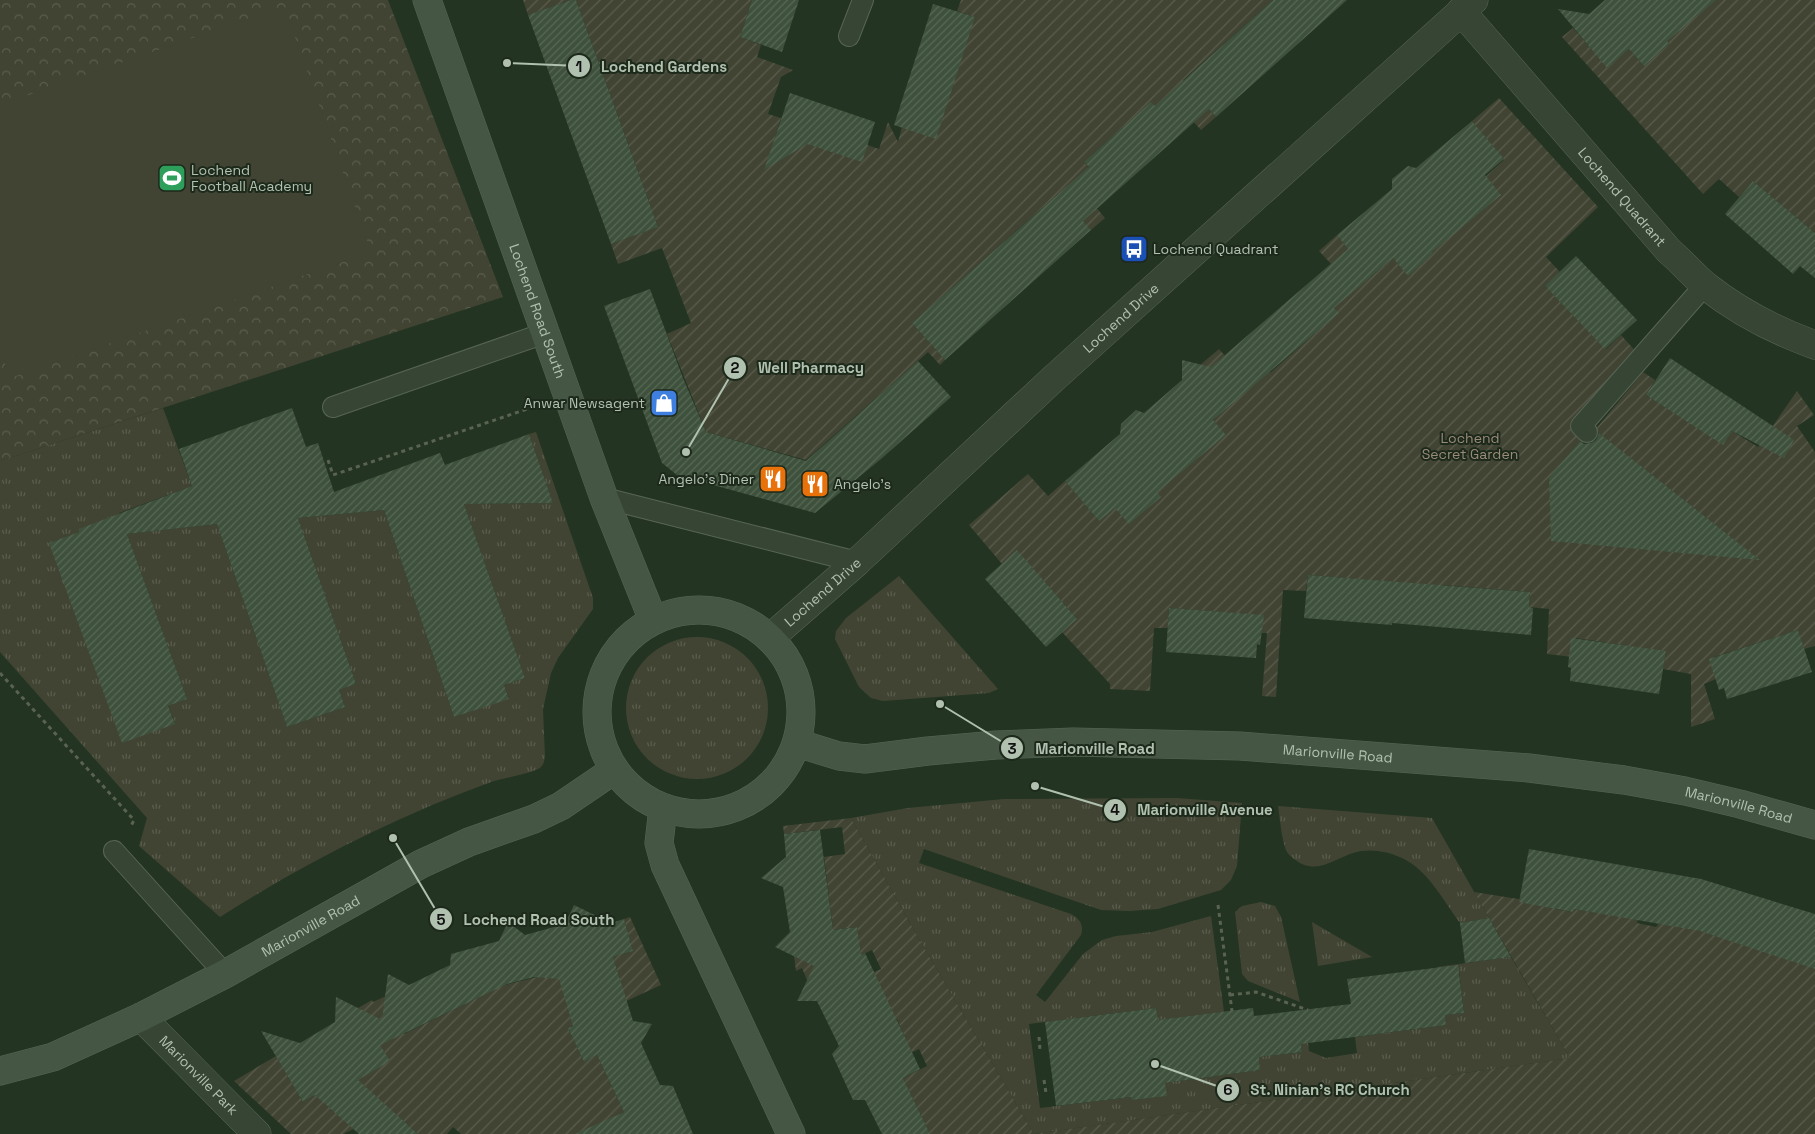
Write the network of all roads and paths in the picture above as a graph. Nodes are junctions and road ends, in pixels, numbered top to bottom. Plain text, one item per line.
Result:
1 (427, 0) edge
2 (863, 0) edge
3 (1468, 6) edge
4 (849, 36) dead end
5 (1705, 285) junction
6 (545, 334) junction
7 (1815, 345) edge
8 (567, 395) junction
9 (333, 407) dead end
10 (1587, 432) dead end
11 (328, 460) dead end
12 (604, 498) junction
13 (856, 562) junction
14 (653, 620) junction
15 (770, 638) junction
16 (0, 673) edge
17 (797, 743) junction
18 (614, 770) junction
19 (663, 808) junction
20 (1815, 826) edge
21 (114, 851) joint
22 (1218, 905) dead end
23 (225, 974) junction
24 (1230, 995) junction
25 (1308, 1010) dead end
26 (1232, 1011) dead end
27 (142, 1017) junction
28 (1039, 1037) dead end
29 (1040, 1050) dead end
30 (0, 1071) edge
31 (1044, 1080) dead end
32 (1046, 1093) dead end
33 (257, 1134) edge
34 (791, 1134) edge

1 - 6 street, Lochend Road South
2 - 4 lane
3 - 5 street, Lochend Quadrant
3 - 13 street, Lochend Drive
5 - 7 street, Lochend Quadrant
5 - 10 lane
6 - 8 street, Lochend Road South
6 - 9 lane
8 - 11 path
8 - 12 street, Lochend Road South
12 - 13 lane
12 - 14 street, Lochend Road South
13 - 15 street, Lochend Drive
14 - 15 street
14 - 18 street
15 - 17 street
16 - 21 path
17 - 19 street
17 - 20 street, Marionville Road
18 - 19 street
18 - 23 street, Marionville Road
19 - 34 street
21 - 23 lane
22 - 24 path
23 - 27 street, Marionville Road
24 - 25 path
24 - 26 path
27 - 30 street, Marionville Road
27 - 33 street, Marionville Park
28 - 29 path
31 - 32 path

